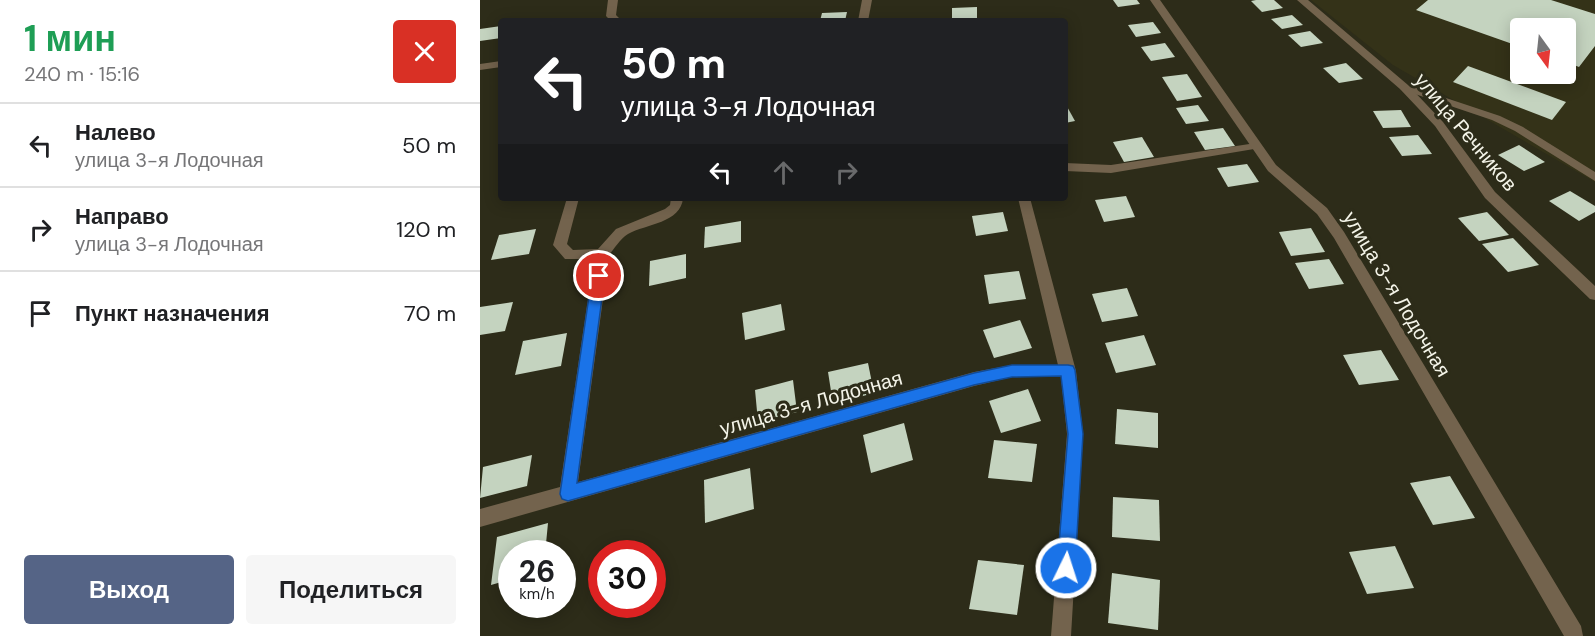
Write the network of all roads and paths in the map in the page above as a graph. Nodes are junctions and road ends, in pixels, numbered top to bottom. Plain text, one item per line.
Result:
1 (613, 0) edge
2 (867, 0) edge
3 (1155, 0) edge
4 (1302, 0) edge
5 (613, 18) edge
6 (864, 18) edge
7 (498, 64) edge
8 (480, 67) edge
9 (1404, 87) junction
10 (1256, 146) junction
11 (1068, 167) edge
12 (1595, 177) edge
13 (572, 201) edge
14 (677, 201) edge
15 (1025, 201) edge
16 (602, 254) junction
17 (1595, 295) edge
18 (1068, 370) junction
19 (568, 494) junction
20 (480, 518) edge
21 (1574, 633) dead end
22 (1061, 636) edge

1 - 5 street
2 - 6 street
3 - 10 street, улица 3-я Лодочная
4 - 9 street, улица Речников
7 - 8 street
9 - 12 lane
9 - 17 street, улица Речников
10 - 11 lane
10 - 21 street, улица 3-я Лодочная
13 - 16 street
14 - 16 street
15 - 18 street
16 - 19 street
18 - 19 street, улица 3-я Лодочная
18 - 22 street
19 - 20 street, улица 3-я Лодочная

